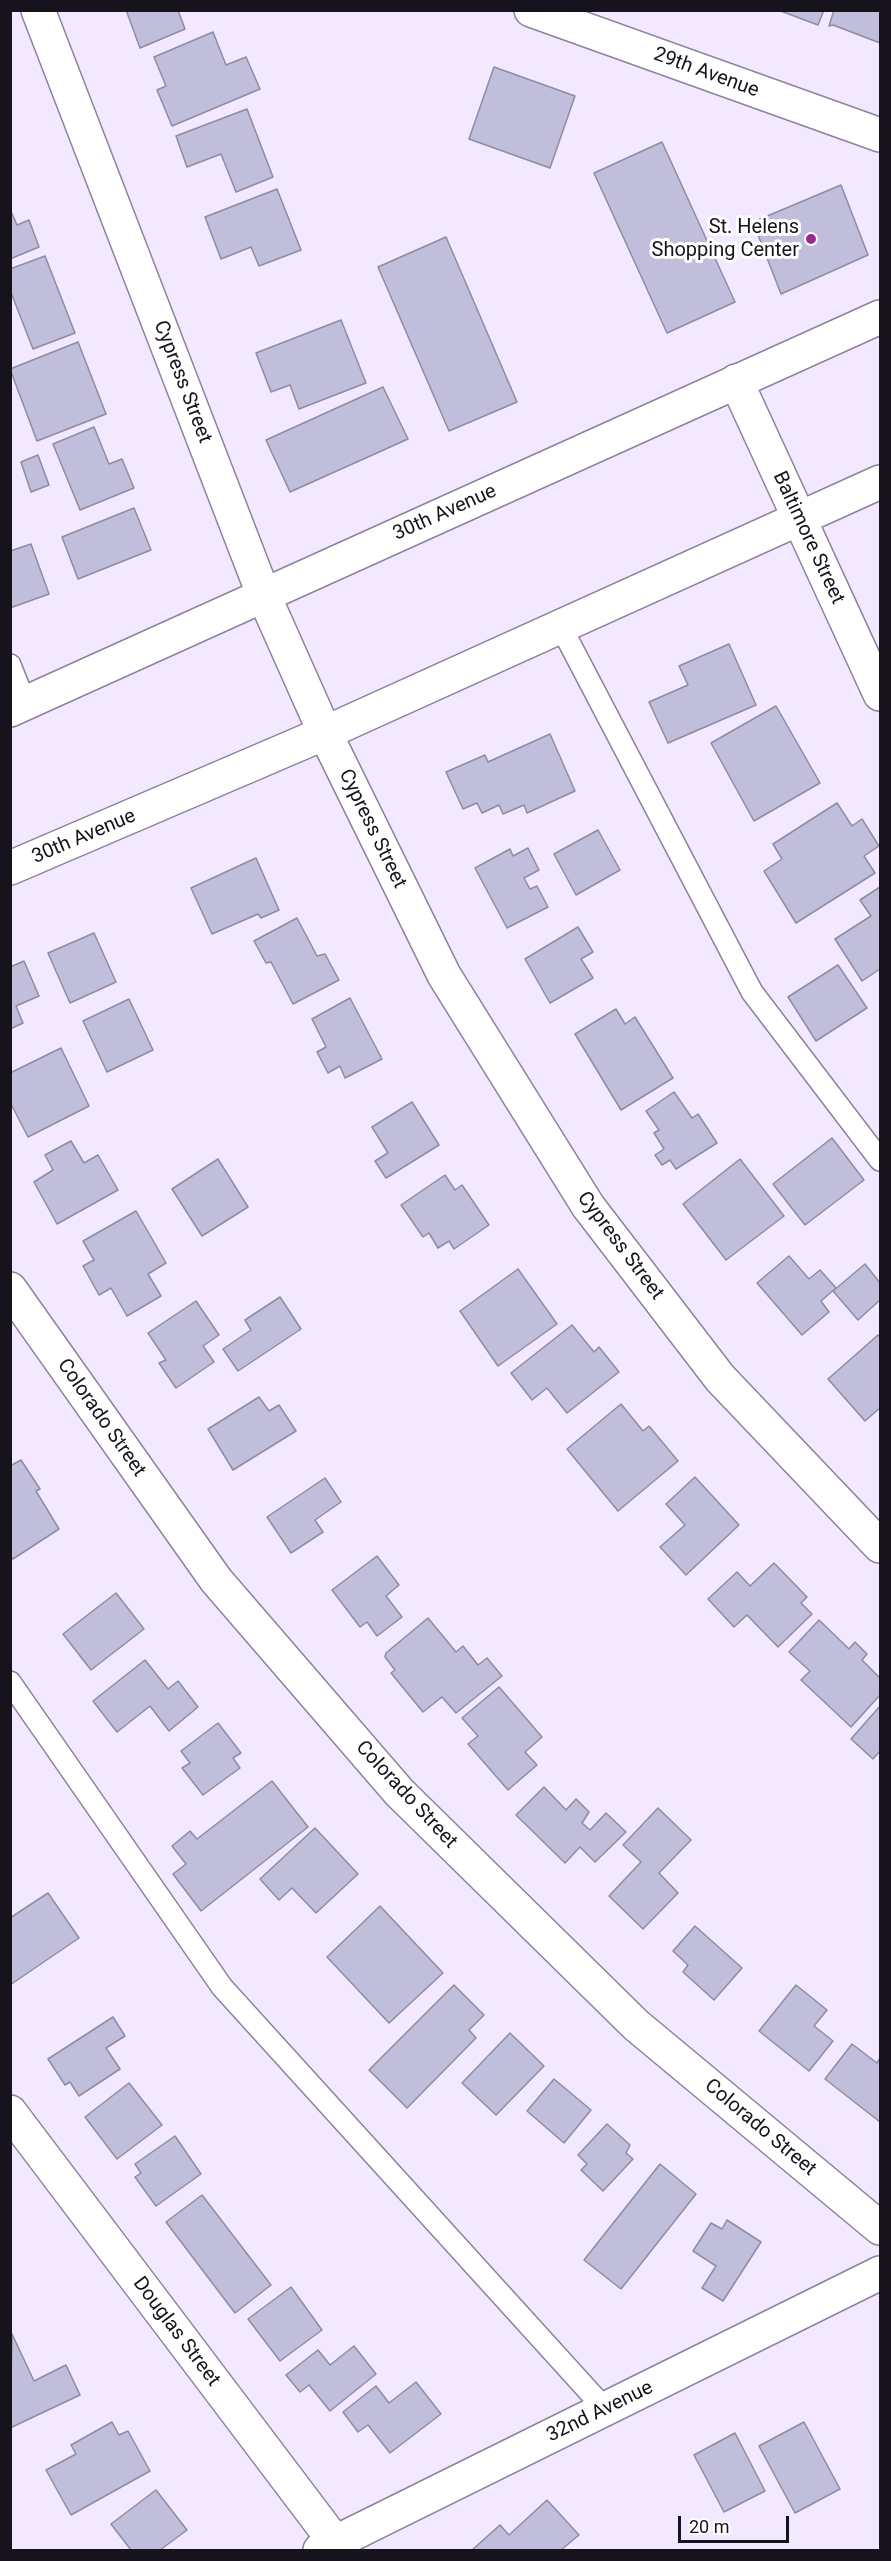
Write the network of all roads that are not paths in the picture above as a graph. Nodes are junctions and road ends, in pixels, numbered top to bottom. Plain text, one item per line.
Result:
1 (38, 10) edge
2 (531, 10) edge
3 (880, 135) edge
4 (880, 317) edge
5 (736, 381) junction
6 (880, 482) edge
7 (798, 518) junction
8 (264, 596) junction
9 (561, 627) junction
10 (10, 665) edge
11 (880, 694) edge
12 (18, 707) edge
13 (325, 733) junction
14 (10, 868) edge
15 (880, 1160) edge
16 (10, 1289) edge
17 (880, 1546) edge
18 (10, 1682) edge
19 (10, 2112) edge
20 (880, 2228) edge
21 (880, 2273) edge
22 (605, 2409) junction
23 (332, 2548) edge

1 - 8 street, Cypress Street
2 - 3 street, 29th Avenue
4 - 5 street, 30th Avenue
5 - 7 street, Baltimore Street
5 - 8 street, 30th Avenue
6 - 7 street, 30th Avenue
7 - 9 street, 30th Avenue
7 - 11 street, Baltimore Street
8 - 12 street, 30th Avenue
8 - 13 street, Cypress Street
9 - 13 street, 30th Avenue
9 - 15 lane
10 - 12 lane
13 - 14 street, 30th Avenue
13 - 17 street, Cypress Street
16 - 20 street, Colorado Street
18 - 22 lane
19 - 23 street, Douglas Street
21 - 22 street, 32nd Avenue
22 - 23 street, 32nd Avenue

